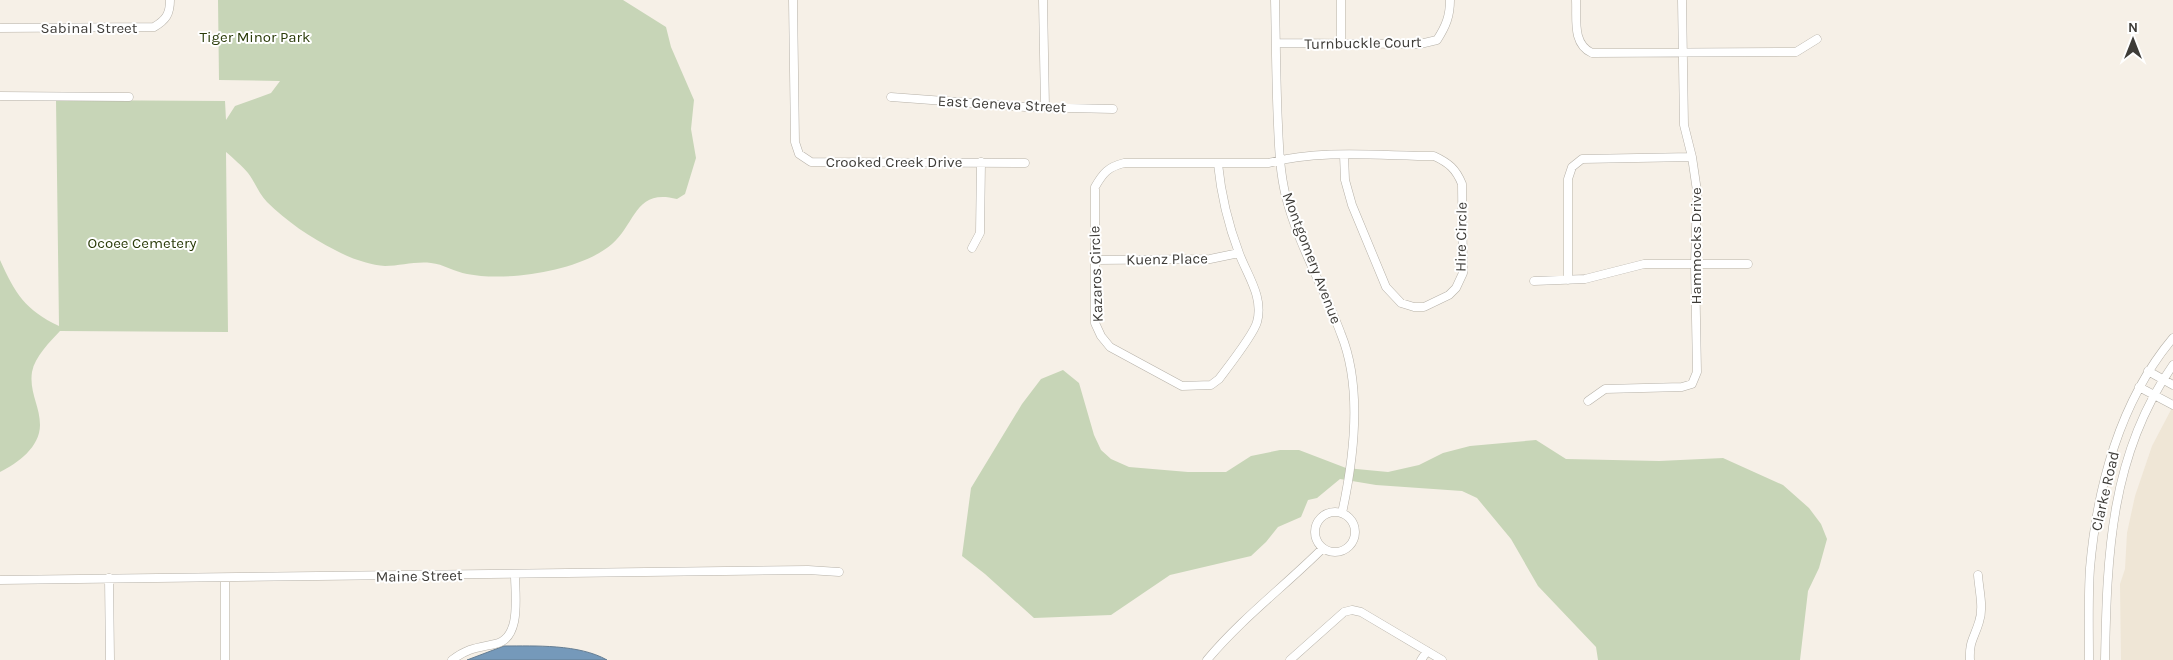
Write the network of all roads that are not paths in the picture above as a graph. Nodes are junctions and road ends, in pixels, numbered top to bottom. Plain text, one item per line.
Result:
1 (170, 0) edge
2 (793, 0) edge
3 (1043, 0) edge
4 (1275, 0) edge
5 (1340, 0) edge
6 (1450, 0) edge
7 (1576, 0) edge
8 (1682, 0) edge
9 (0, 28) edge
10 (1817, 39) dead end
11 (1276, 43) junction
12 (1341, 44) junction
13 (1682, 52) junction
14 (0, 96) edge
15 (129, 97) dead end
16 (891, 97) dead end
17 (1045, 107) junction
18 (1113, 109) dead end
19 (1344, 155) junction
20 (1692, 158) junction
21 (1280, 160) junction
22 (981, 162) junction
23 (1026, 163) dead end
24 (1218, 164) junction
25 (972, 248) dead end
26 (1239, 253) junction
27 (1095, 260) junction
28 (1695, 264) junction
29 (1748, 264) dead end
30 (1568, 280) junction
31 (1534, 281) dead end
32 (2173, 338) edge
33 (2173, 365) edge
34 (2148, 371) junction
35 (2163, 380) junction
36 (2173, 385) edge
37 (2139, 387) junction
38 (2153, 394) junction
39 (1588, 401) dead end
40 (2173, 406) edge
41 (1342, 513) junction
42 (1323, 548) junction
43 (839, 572) dead end
44 (515, 575) junction
45 (1978, 575) dead end
46 (109, 578) junction
47 (225, 578) junction
48 (0, 580) edge
49 (1427, 651) junction
50 (110, 660) edge
51 (225, 660) edge
52 (452, 660) edge
53 (1207, 660) edge
54 (1290, 660) edge
55 (1421, 660) edge
56 (1442, 660) edge
57 (1970, 660) edge
58 (2089, 660) edge
59 (2105, 660) edge

1 - 9 street, Sabinal Street
2 - 22 street, Crooked Creek Drive
3 - 17 street
4 - 11 street, Montgomery Avenue
5 - 12 street
6 - 12 street, Turnbuckle Court
7 - 13 street
8 - 13 street, Hammocks Drive
10 - 13 street
11 - 12 street, Turnbuckle Court
11 - 21 street, Montgomery Avenue
13 - 20 street, Hammocks Drive
14 - 15 street
16 - 17 street, East Geneva Street
17 - 18 street, East Geneva Street
19 - 19 street, Hire Circle
19 - 21 street, Hire Circle
20 - 28 street, Hammocks Drive
20 - 30 street
21 - 24 street, Kazaros Circle
21 - 41 street, Montgomery Avenue
22 - 23 street, Crooked Creek Drive
22 - 25 street
24 - 26 street, Kazaros Circle
24 - 27 street, Kazaros Circle
26 - 27 street, Kuenz Place
26 - 27 street, Kazaros Circle
28 - 29 street
28 - 30 street
28 - 39 street, Hammocks Drive
30 - 31 street
32 - 34 street, Clarke Road
33 - 35 street, Clarke Road
34 - 35 street
34 - 37 street, Clarke Road
35 - 36 street
35 - 38 street, Clarke Road
37 - 38 street
37 - 58 street, Clarke Road
38 - 40 street
38 - 59 street, Clarke Road
41 - 42 street
41 - 42 street
42 - 53 street
43 - 44 street, Maine Street
44 - 47 street, Maine Street
44 - 52 street
45 - 57 street
46 - 47 street, Maine Street
46 - 48 street, Maine Street
46 - 50 street
47 - 51 street
49 - 54 street
49 - 55 street
49 - 56 street

